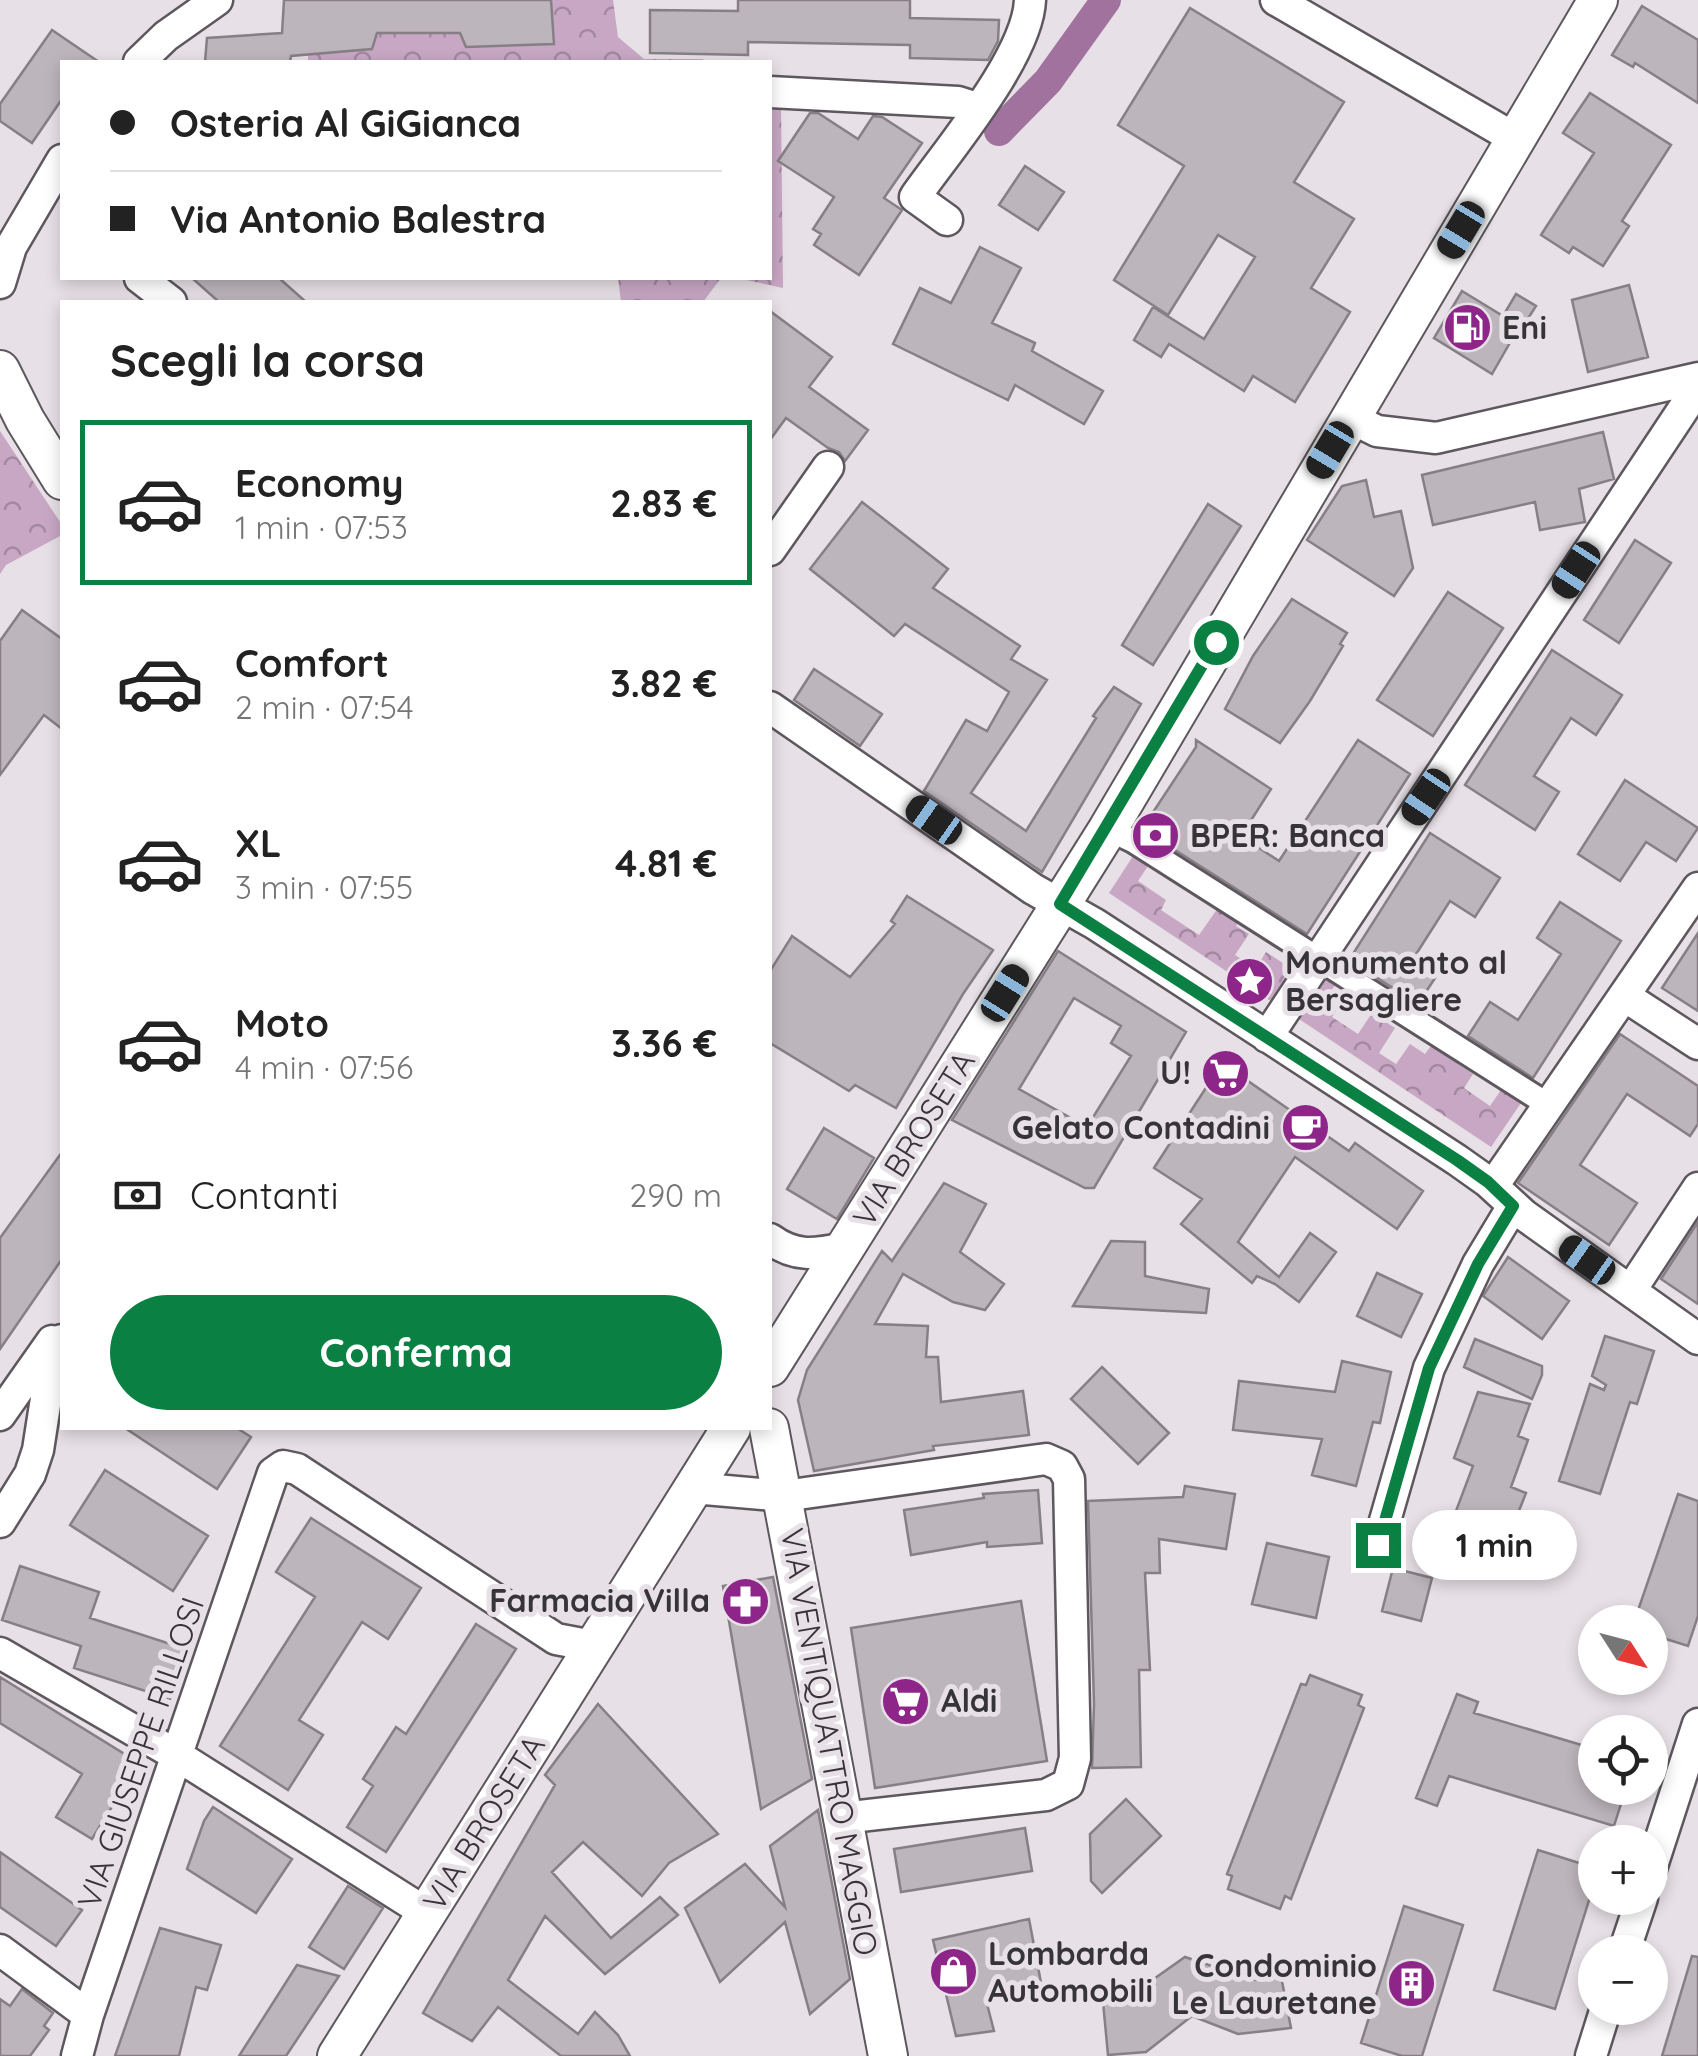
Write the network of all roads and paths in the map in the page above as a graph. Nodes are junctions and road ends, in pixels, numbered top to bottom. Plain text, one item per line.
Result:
1 (217, 0) edge
2 (1030, 0) edge
3 (1276, 0) edge
4 (1598, 0) edge
5 (140, 60) edge
6 (772, 92) edge
7 (977, 108) junction
8 (1514, 138) junction
9 (60, 163) edge
10 (38, 196) junction
11 (947, 220) dead end
12 (0, 222) edge
13 (143, 280) edge
14 (0, 282) edge
15 (169, 300) edge
16 (0, 370) edge
17 (1698, 378) edge
18 (1698, 387) edge
19 (1350, 417) junction
20 (828, 467) dead end
21 (60, 477) edge
22 (772, 547) edge
23 (772, 708) edge
24 (1108, 829) junction
25 (1698, 888) edge
26 (1060, 904) junction
27 (1318, 959) junction
28 (1626, 997) junction
29 (1266, 1037) junction
30 (1698, 1044) edge
31 (1550, 1106) junction
32 (1698, 1188) edge
33 (1503, 1196) junction
34 (772, 1240) edge
35 (846, 1248) junction
36 (1631, 1290) junction
37 (60, 1329) edge
38 (1698, 1338) edge
39 (60, 1346) edge
40 (772, 1364) edge
41 (0, 1415) edge
42 (0, 1424) edge
43 (724, 1430) edge
44 (769, 1430) edge
45 (38, 1438) junction
46 (693, 1488) junction
47 (784, 1496) junction
48 (0, 1522) edge
49 (1378, 1545) dead end
50 (594, 1646) junction
51 (0, 1653) edge
52 (1698, 1724) edge
53 (178, 1756) junction
54 (842, 1818) junction
55 (1665, 1825) edge
56 (428, 1914) junction
57 (0, 1950) edge
58 (88, 2015) junction
59 (1601, 2025) edge
60 (77, 2056) edge
61 (337, 2056) edge
62 (888, 2056) edge
63 (1591, 2056) edge

1 - 5 street
2 - 7 street
3 - 8 street
4 - 8 street, VIA BROSETA
6 - 7 street
7 - 11 street
8 - 19 street, VIA BROSETA
9 - 10 street
10 - 12 street
10 - 14 street
13 - 15 street
16 - 21 street
17 - 19 street
18 - 27 street
19 - 24 street, VIA BROSETA
20 - 22 street
23 - 26 street
24 - 26 street, VIA BROSETA
24 - 27 street
25 - 28 street
26 - 29 street
26 - 35 street, VIA BROSETA
27 - 29 street
27 - 31 street
28 - 30 street
28 - 31 street
29 - 33 street
31 - 33 street
32 - 36 street
33 - 36 street
33 - 49 street
34 - 35 street, VIA BROSETA
35 - 40 street, VIA BROSETA
36 - 38 street
37 - 41 street
39 - 45 street
42 - 45 street
43 - 46 street, VIA BROSETA
44 - 47 street, VIA VENTIQUATTRO MAGGIO
45 - 48 street
46 - 47 street
46 - 50 street, VIA BROSETA
47 - 54 street, VIA VENTIQUATTRO MAGGIO
47 - 54 street
50 - 53 street, VIA GIUSEPPE RILLOSI
50 - 56 street, VIA BROSETA
51 - 53 street
52 - 55 street
53 - 56 street
53 - 58 street, VIA GIUSEPPE RILLOSI
54 - 62 street, VIA VENTIQUATTRO MAGGIO
56 - 61 street, VIA BROSETA
57 - 58 street
58 - 60 street, VIA GIUSEPPE RILLOSI
59 - 63 street

